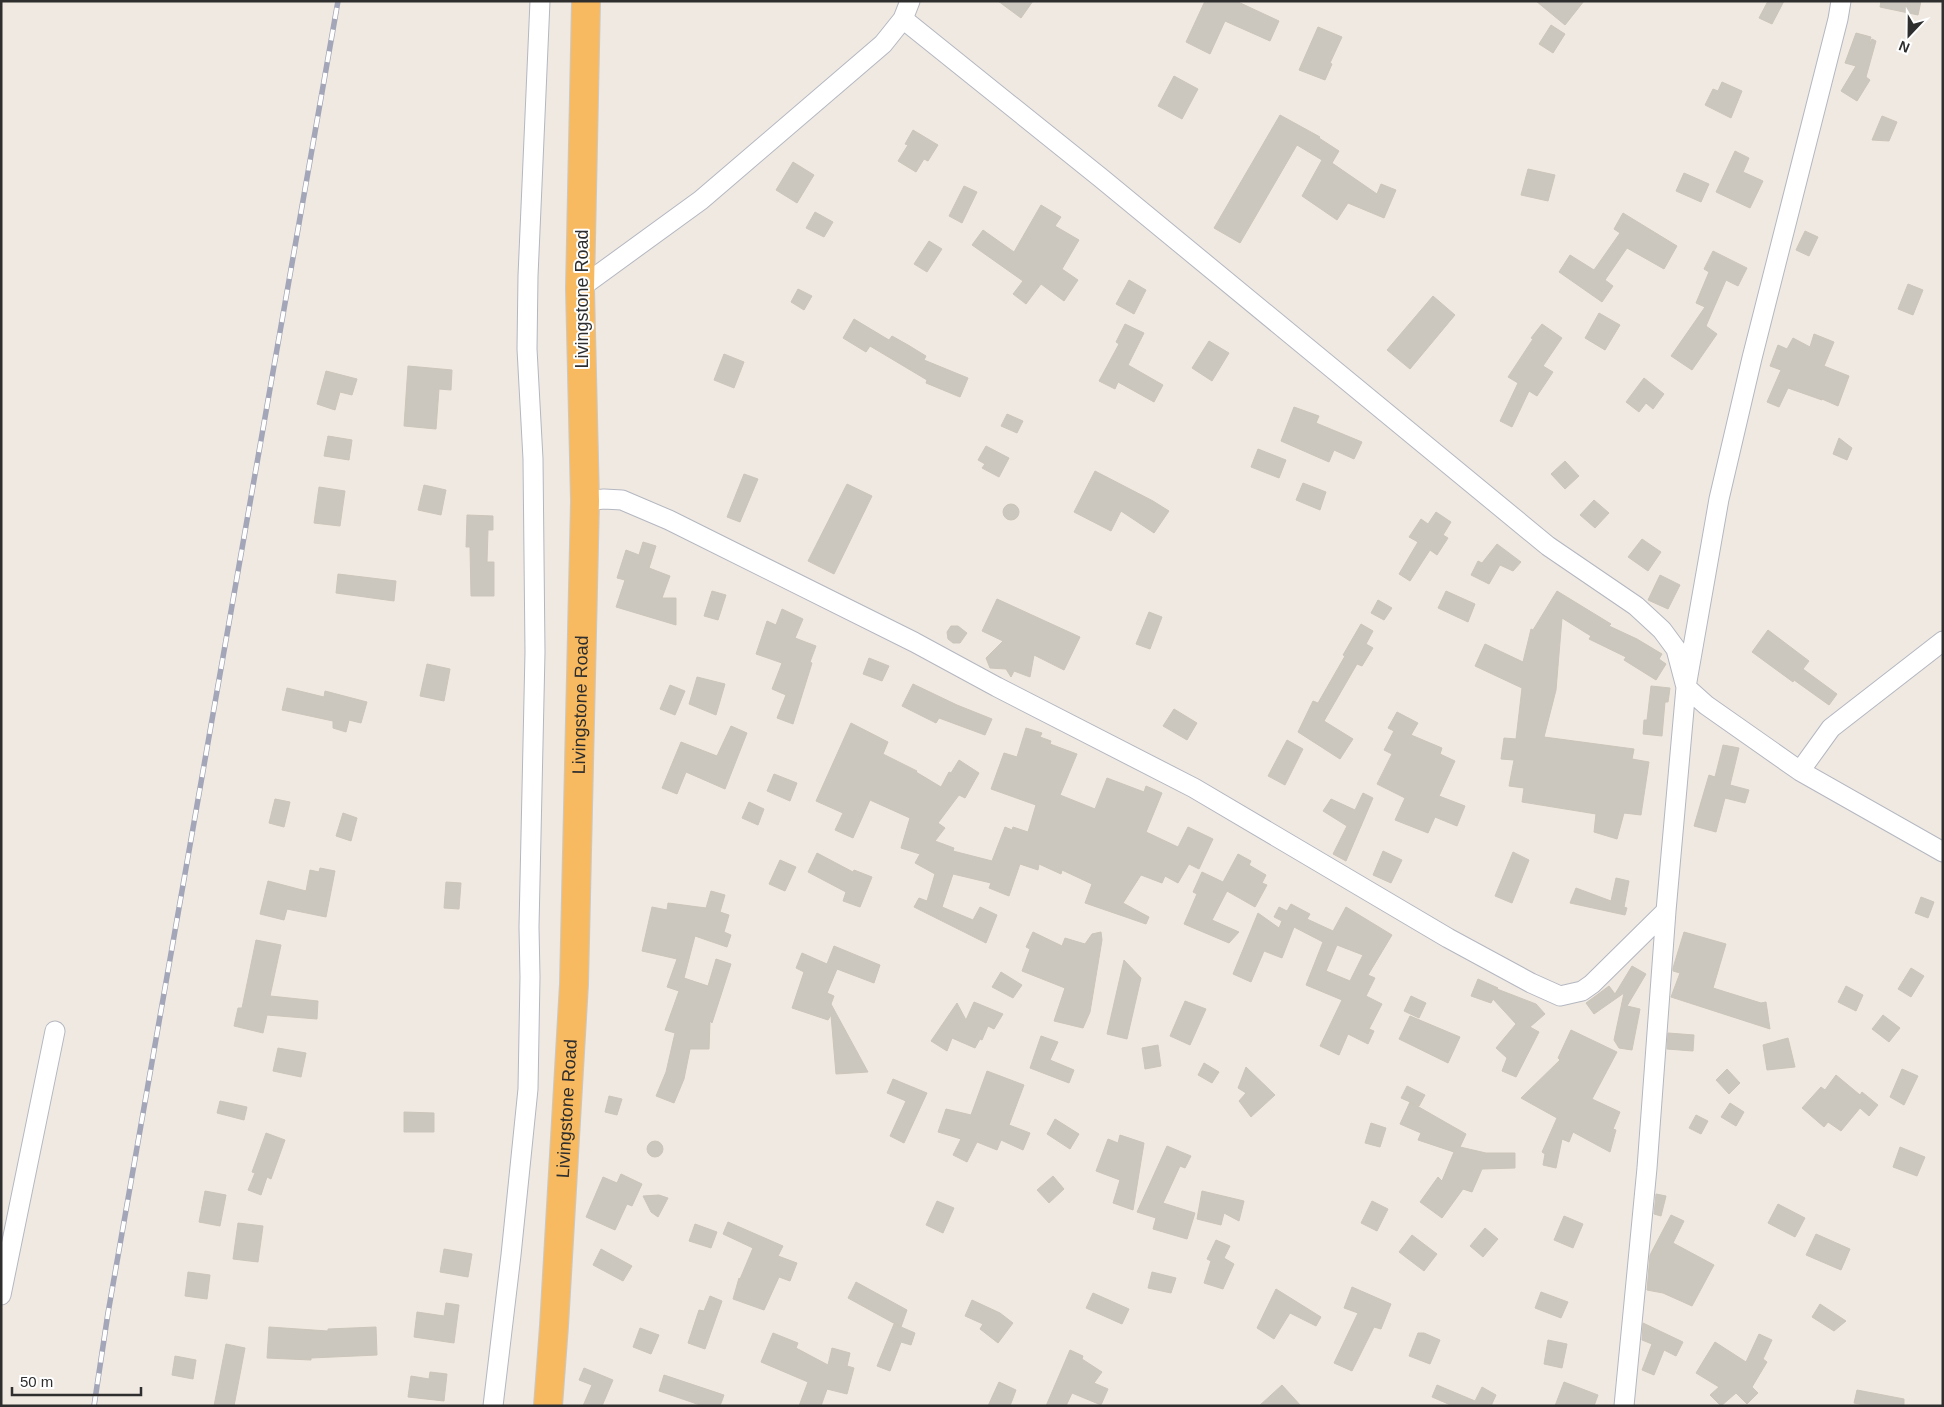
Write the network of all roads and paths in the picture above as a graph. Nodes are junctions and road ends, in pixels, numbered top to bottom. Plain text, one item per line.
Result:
1 (540, 1) edge
2 (586, 1) edge
3 (910, 1) edge
4 (1850, 1) edge
5 (1840, 10) edge
6 (903, 19) junction
7 (580, 288) junction
8 (586, 501) junction
9 (1943, 640) edge
10 (1686, 686) junction
11 (1800, 771) junction
12 (1943, 852) edge
13 (1666, 911) junction
14 (55, 1031) dead end
15 (1, 1295) edge
16 (493, 1406) edge
17 (548, 1406) edge
18 (1624, 1406) edge

1 - 16 street
2 - 7 highway, Livingstone Road
3 - 6 street
4 - 5 street
5 - 10 street
6 - 7 street
6 - 10 street
7 - 8 highway, Livingstone Road
8 - 13 street
8 - 17 highway, Livingstone Road
9 - 11 street
10 - 11 street
10 - 13 street
11 - 12 street
13 - 18 street
14 - 15 street

